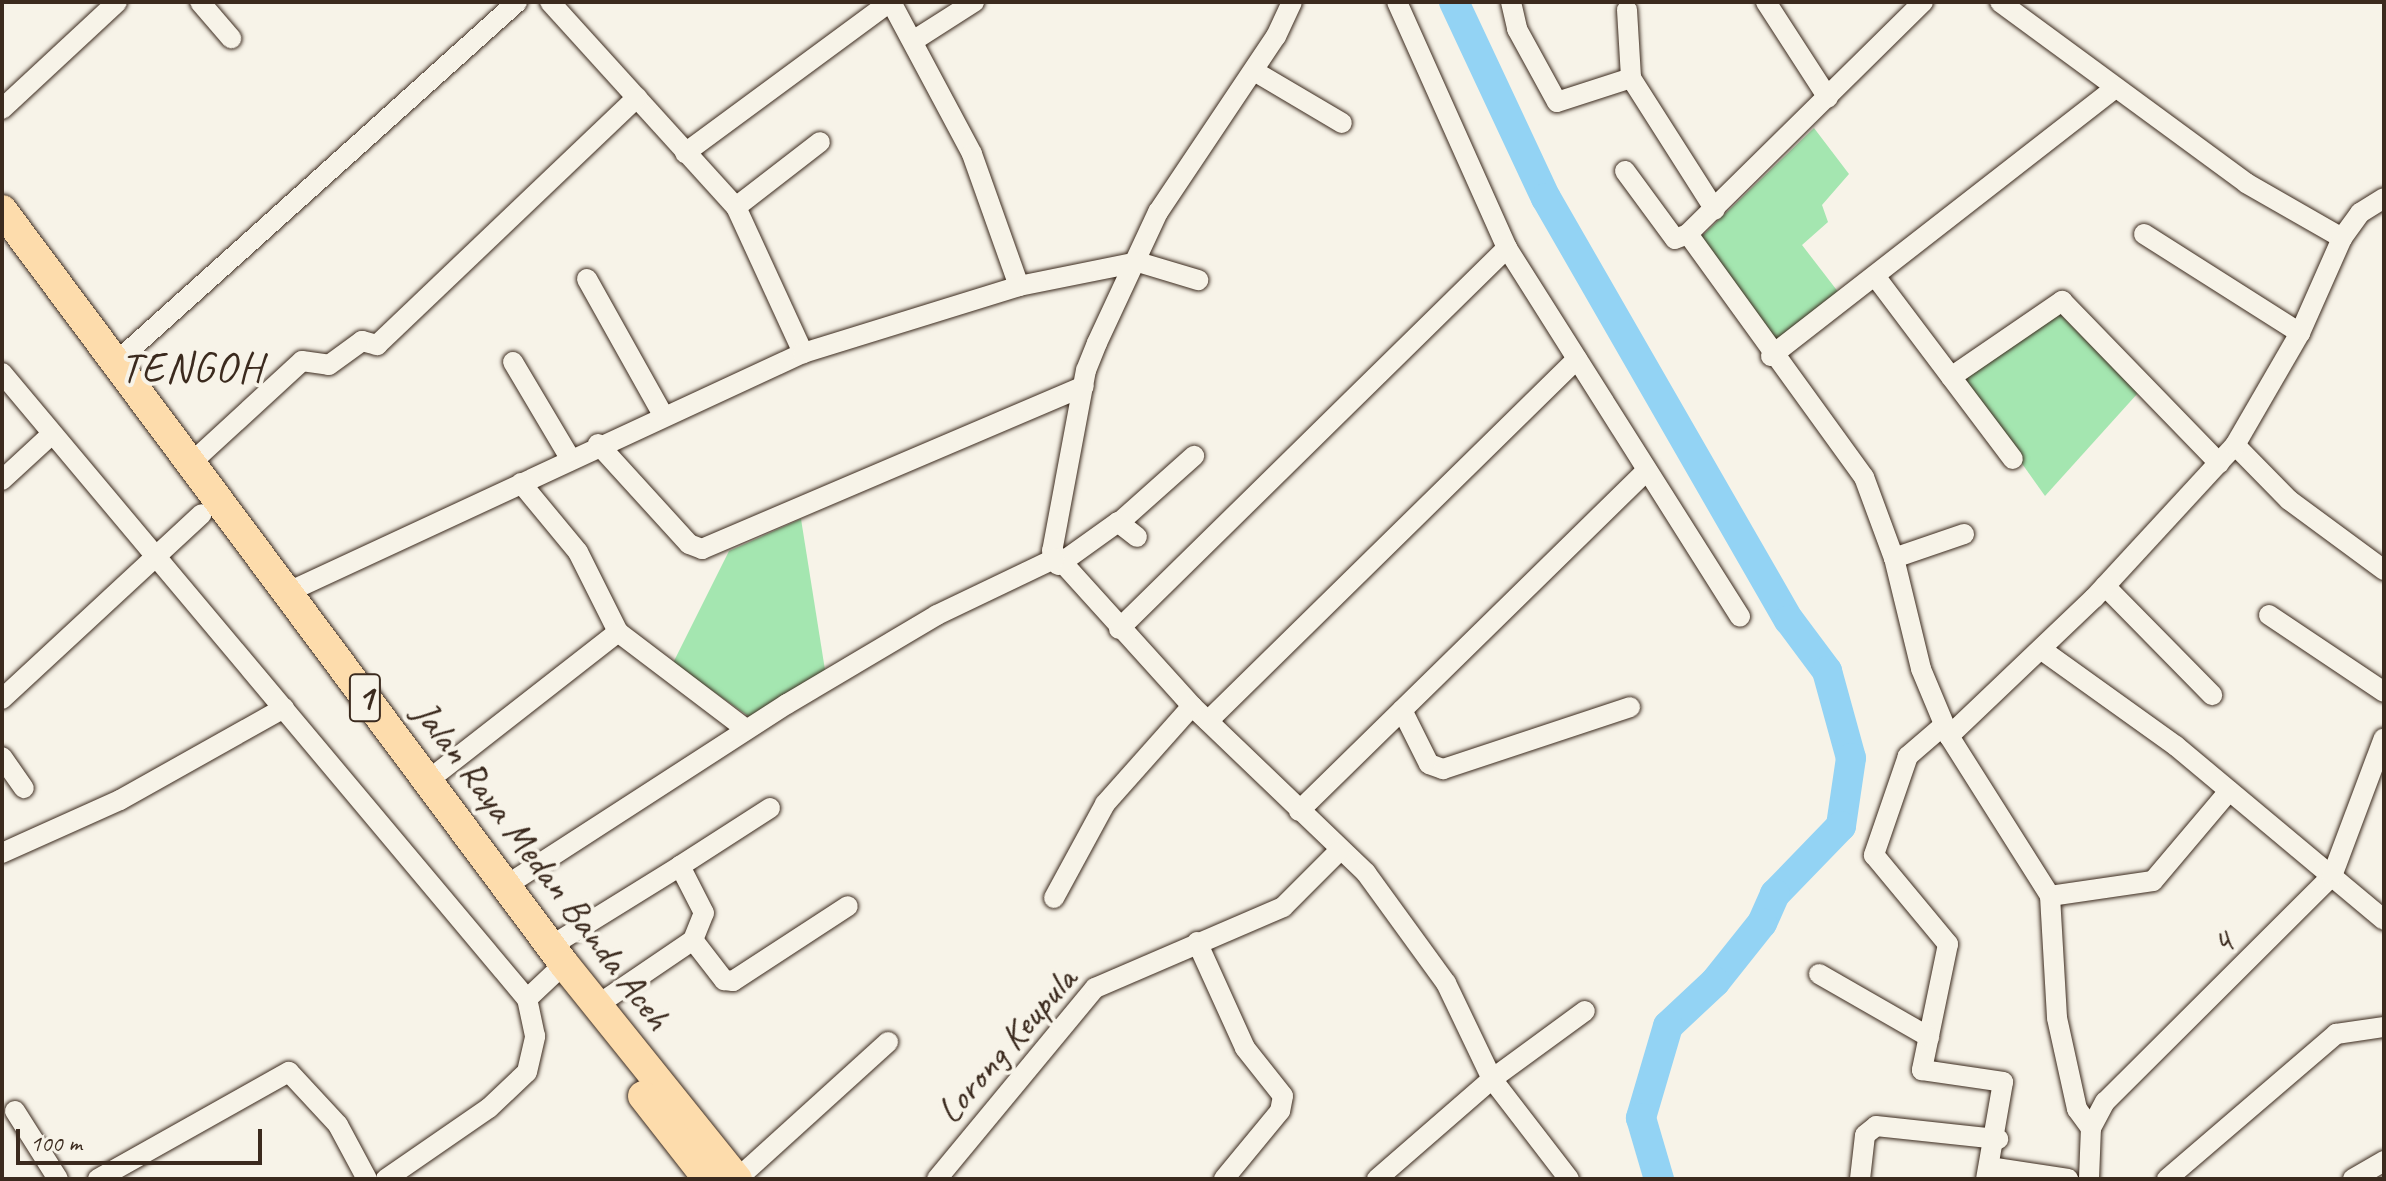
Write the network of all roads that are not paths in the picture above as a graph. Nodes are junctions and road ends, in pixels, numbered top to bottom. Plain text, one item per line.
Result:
1 (117, 2) edge
2 (200, 2) edge
3 (517, 2) edge
4 (550, 2) edge
5 (890, 2) edge
6 (974, 2) edge
7 (1292, 2) edge
8 (1397, 2) edge
9 (1511, 2) edge
10 (1766, 2) edge
11 (1923, 2) edge
12 (2000, 2) edge
13 (1627, 10) dead end
14 (231, 38) dead end
15 (916, 39) junction
16 (1254, 71) junction
17 (1631, 78) junction
18 (2115, 88) junction
19 (637, 97) junction
20 (1828, 98) junction
21 (2, 109) edge
22 (1342, 123) dead end
23 (820, 142) dead end
24 (685, 153) junction
25 (1625, 171) dead end
26 (2384, 198) edge
27 (736, 207) junction
28 (2, 210) edge
29 (1715, 210) junction
30 (1688, 234) junction
31 (2144, 234) dead end
32 (2342, 238) junction
33 (2, 240) edge
34 (1507, 248) junction
35 (1138, 262) junction
36 (1875, 276) junction
37 (587, 279) dead end
38 (1198, 280) dead end
39 (1019, 286) junction
40 (2300, 333) junction
41 (83, 338) junction
42 (803, 353) junction
43 (1771, 356) junction
44 (1577, 359) junction
45 (513, 362) dead end
46 (114, 364) junction
47 (2, 373) edge
48 (1951, 377) junction
49 (1084, 386) junction
50 (663, 415) junction
51 (52, 434) junction
52 (598, 444) junction
53 (2235, 445) junction
54 (1194, 456) dead end
55 (570, 458) junction
56 (2013, 459) dead end
57 (2219, 463) junction
58 (190, 464) junction
59 (1647, 470) junction
60 (2, 480) edge
61 (521, 483) junction
62 (202, 514) junction
63 (1121, 521) junction
64 (1964, 534) dead end
65 (1137, 537) dead end
66 (154, 555) junction
67 (1894, 558) junction
68 (1056, 562) junction
69 (2384, 570) edge
70 (2105, 586) junction
71 (286, 593) junction
72 (2269, 615) dead end
73 (1740, 616) dead end
74 (1119, 629) junction
75 (618, 632) junction
76 (2042, 650) junction
77 (2384, 692) edge
78 (2212, 695) dead end
79 (2, 699) edge
80 (1192, 706) junction
81 (1630, 707) dead end
82 (284, 708) junction
83 (1402, 710) junction
84 (1208, 721) junction
85 (746, 729) junction
86 (1946, 730) junction
87 (2384, 738) edge
88 (2, 757) edge
89 (426, 782) junction
90 (24, 788) dead end
91 (2229, 791) junction
92 (770, 808) dead end
93 (1299, 811) junction
94 (1340, 850) junction
95 (2, 853) edge
96 (680, 866) junction
97 (2332, 876) junction
98 (507, 885) junction
99 (2050, 896) junction
100 (1054, 898) dead end
101 (848, 906) dead end
102 (2384, 920) edge
103 (693, 940) junction
104 (1197, 942) junction
105 (554, 962) junction
106 (1819, 974) dead end
107 (527, 999) junction
108 (596, 1006) junction
109 (1585, 1011) dead end
110 (2384, 1027) edge
111 (1929, 1037) junction
112 (888, 1042) dead end
113 (1492, 1079) junction
114 (15, 1111) dead end
115 (2091, 1128) junction
116 (1998, 1139) junction
117 (2384, 1161) edge
118 (1988, 1173) edge
119 (58, 1179) edge
120 (98, 1179) edge
121 (367, 1179) edge
122 (386, 1179) edge
123 (708, 1179) edge
124 (737, 1179) edge
125 (937, 1179) edge
126 (1224, 1179) edge
127 (1377, 1179) edge
128 (1569, 1179) edge
129 (1860, 1179) edge
130 (2068, 1179) edge
131 (2089, 1179) edge
132 (2167, 1179) edge
133 (2353, 1179) edge

1 - 21 street
2 - 14 street
3 - 46 street
4 - 19 street
5 - 15 street
5 - 24 street
6 - 15 street
7 - 16 street
8 - 34 street
9 - 17 street
10 - 20 street
11 - 20 street
12 - 18 street
13 - 17 street
15 - 39 street
16 - 22 street
16 - 35 street
17 - 29 street
18 - 32 street
18 - 36 street
19 - 24 street
19 - 58 street
20 - 29 street
23 - 27 street
24 - 27 street
25 - 30 street
26 - 32 street
27 - 42 street
28 - 41 highway, Jalan Raya Medan Banda Aceh / 1
29 - 30 street
30 - 43 street
31 - 40 street
32 - 40 street
33 - 41 highway, Jalan Raya Medan Banda Aceh / 1
34 - 44 street
34 - 74 street
35 - 38 street
35 - 39 street
35 - 49 street
36 - 43 street
36 - 48 street
37 - 50 street
39 - 42 street
40 - 53 street
41 - 46 highway, Jalan Raya Medan Banda Aceh / 1
41 - 62 highway, Jalan Raya Medan Banda Aceh / 1
42 - 50 street
43 - 67 street
44 - 59 street
44 - 84 street
45 - 55 street
46 - 58 highway, Jalan Raya Medan Banda Aceh / 1
47 - 51 street
48 - 56 street
48 - 57 street
49 - 52 street
49 - 68 street
50 - 52 street
51 - 60 street
51 - 66 street
52 - 55 street
53 - 57 street
53 - 69 street
54 - 63 street
55 - 61 street
57 - 70 street
58 - 71 highway, Jalan Raya Medan Banda Aceh / 1
59 - 73 street
59 - 83 street
61 - 71 street
61 - 75 street
62 - 66 street
62 - 105 highway, Jalan Raya Medan Banda Aceh / 1
63 - 65 street
63 - 68 street
64 - 67 street
66 - 79 street
66 - 82 street
67 - 86 street
68 - 74 street
68 - 85 street
70 - 76 street
70 - 78 street
71 - 89 highway, Jalan Raya Medan Banda Aceh / 1
72 - 77 street
74 - 80 street
75 - 85 street
75 - 89 street
76 - 86 street
76 - 91 street
80 - 84 street
80 - 100 street
81 - 83 street
82 - 95 street
82 - 107 street
83 - 93 street
84 - 93 street
85 - 98 street
86 - 99 street
86 - 111 street
87 - 97 street, 4
88 - 90 street
89 - 98 highway, Jalan Raya Medan Banda Aceh / 1
91 - 97 street
91 - 99 street
92 - 96 street
93 - 94 street
94 - 104 street, Lorong Keupula
94 - 113 street
96 - 103 street
96 - 105 street
97 - 102 street
97 - 115 street, 4
98 - 105 highway, Jalan Raya Medan Banda Aceh / 1
99 - 115 street
101 - 103 street
103 - 108 street
104 - 125 street, Lorong Keupula
104 - 126 street
105 - 107 street
105 - 108 highway, Jalan Raya Medan Banda Aceh / 1
105 - 123 highway, Jalan Raya Medan Banda Aceh / 1
106 - 111 street
107 - 122 street
108 - 124 highway, Jalan Raya Medan Banda Aceh / 1
109 - 113 street
110 - 132 street
111 - 116 street
112 - 124 street
113 - 127 street
113 - 128 street
114 - 119 street
115 - 131 street
116 - 118 street
116 - 129 street
117 - 133 street
118 - 130 street
120 - 121 street

